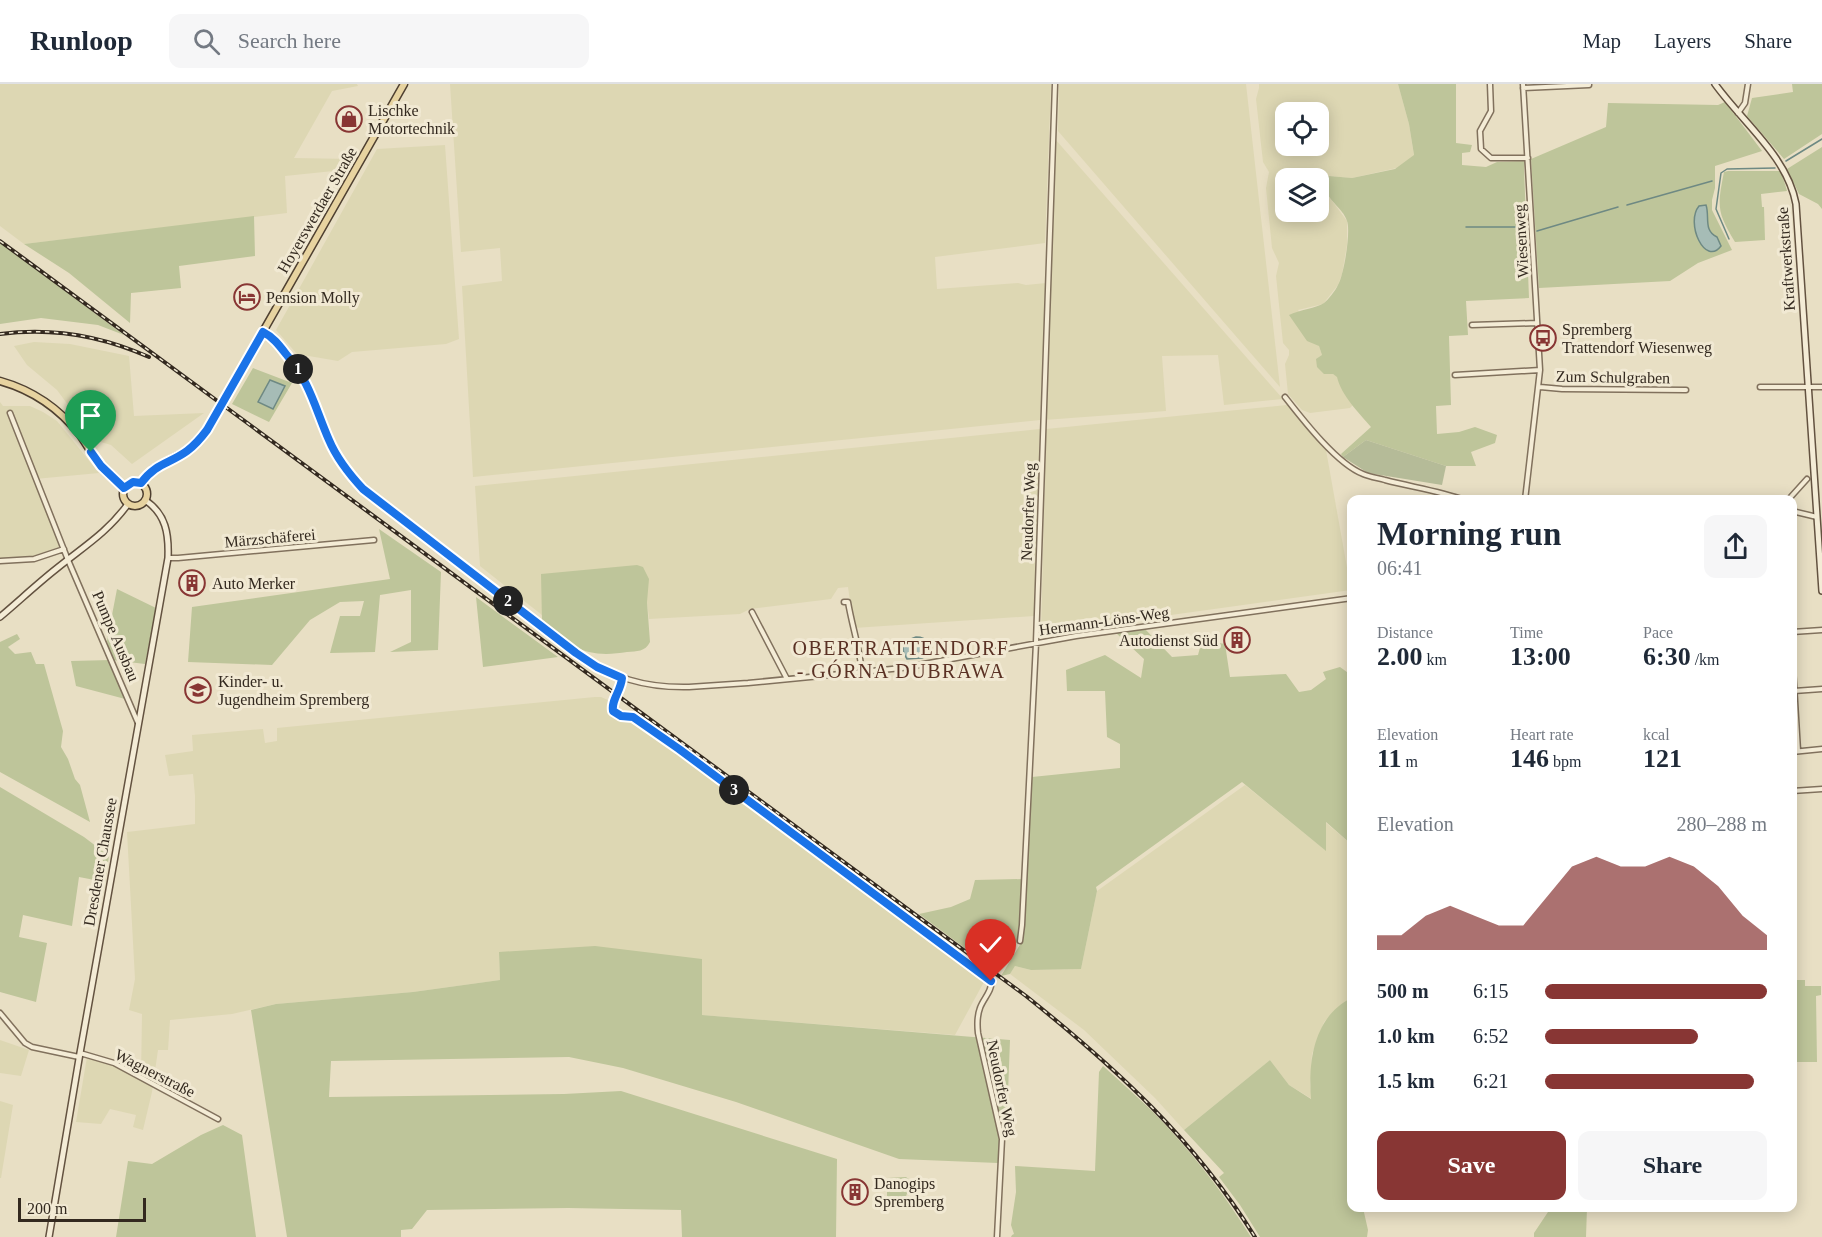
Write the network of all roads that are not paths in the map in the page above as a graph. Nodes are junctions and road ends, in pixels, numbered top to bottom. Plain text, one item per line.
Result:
1 (404, 84) edge
2 (1055, 84) edge
3 (1490, 84) edge
4 (1589, 84) edge
5 (1715, 84) edge
6 (1748, 84) edge
7 (1523, 86) edge
8 (1738, 113) junction
9 (1528, 158) junction
10 (1537, 324) junction
11 (1472, 325) dead end
12 (263, 332) junction
13 (1540, 370) junction
14 (1455, 375) dead end
15 (0, 381) edge
16 (1808, 386) junction
17 (1540, 387) junction
18 (1760, 387) dead end
19 (1822, 387) edge
20 (1686, 390) dead end
21 (1285, 398) dead end
22 (10, 413) dead end
23 (1807, 479) dead end
24 (141, 483) junction
25 (124, 488) junction
26 (1452, 495) edge
27 (1525, 495) edge
28 (1793, 495) edge
29 (145, 501) junction
30 (128, 504) junction
31 (1797, 512) edge
32 (1817, 517) junction
33 (374, 540) dead end
34 (64, 549) junction
35 (168, 558) junction
36 (68, 560) junction
37 (0, 561) edge
38 (1822, 591) edge
39 (1347, 599) edge
40 (844, 602) dead end
41 (752, 612) dead end
42 (0, 617) edge
43 (1822, 630) edge
44 (1797, 632) edge
45 (1036, 643) junction
46 (862, 673) junction
47 (622, 678) junction
48 (787, 680) junction
49 (1822, 689) edge
50 (1797, 691) edge
51 (138, 723) junction
52 (1797, 736) edge
53 (1822, 749) edge
54 (1798, 751) joint
55 (1822, 789) edge
56 (1797, 791) edge
57 (1020, 941) dead end
58 (0, 1013) edge
59 (80, 1055) junction
60 (218, 1119) dead end
61 (50, 1237) edge
62 (997, 1237) edge

1 - 12 main road, Hoyerswerdaer Straße
2 - 45 street, Neudorfer Weg
3 - 9 street
4 - 7 street
5 - 8 street, Kraftwerkstraße
6 - 8 street
7 - 9 street, Wiesenweg
8 - 16 street, Kraftwerkstraße
9 - 10 street, Wiesenweg
10 - 11 street
10 - 13 street, Wiesenweg
12 - 24 main road, Hoyerswerdaer Straße
12 - 47 street, Hermann-Löns-Weg
13 - 14 street
13 - 17 street, Wiesenweg
15 - 25 main road
16 - 18 street
16 - 19 street
16 - 32 street, Kraftwerkstraße
17 - 20 street, Zum Schulgraben
17 - 27 street, Wiesenweg
21 - 26 street
22 - 34 street, Pumpe Ausbau
23 - 28 street
24 - 25 main road
24 - 29 main road
25 - 30 main road
29 - 30 main road
29 - 35 street, Dresdener Chaussee
30 - 36 street
31 - 32 street
32 - 38 street, Kraftwerkstraße
33 - 35 street, Märzschäferei
34 - 36 street, Pumpe Ausbau
34 - 37 street
35 - 51 street, Dresdener Chaussee
36 - 42 street
36 - 51 street, Pumpe Ausbau
39 - 45 street, Hermann-Löns-Weg
40 - 46 street
41 - 48 street
43 - 44 street
45 - 46 street, Hermann-Löns-Weg
45 - 57 street, Neudorfer Weg
46 - 48 street, Hermann-Löns-Weg
47 - 48 street, Hermann-Löns-Weg
47 - 62 street, Neudorfer Weg
49 - 50 street
51 - 59 street, Dresdener Chaussee
52 - 54 street
53 - 54 street
55 - 56 street
58 - 59 street, Wagnerstraße
59 - 60 street, Wagnerstraße
59 - 61 street, Dresdener Chaussee

